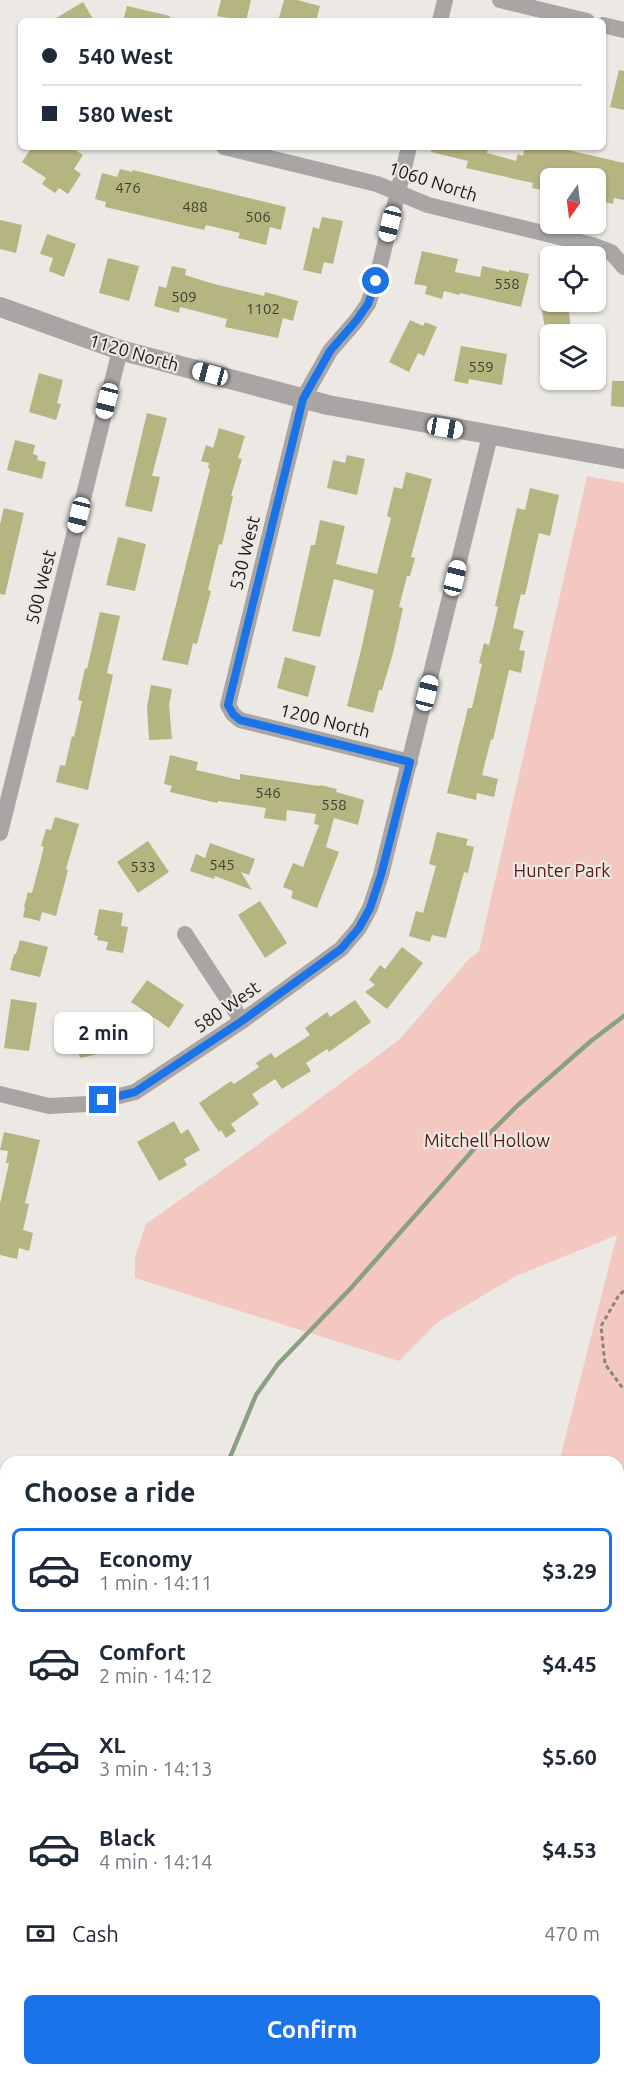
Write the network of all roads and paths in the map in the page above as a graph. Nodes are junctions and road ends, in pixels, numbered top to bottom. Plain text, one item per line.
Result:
1 (445, 0) edge
2 (500, 0) edge
3 (441, 18) edge
4 (575, 18) edge
5 (606, 26) edge
6 (624, 30) edge
7 (236, 150) edge
8 (408, 150) edge
9 (398, 193) junction
10 (624, 267) edge
11 (0, 307) edge
12 (120, 350) junction
13 (303, 399) junction
14 (490, 436) junction
15 (624, 459) edge
16 (233, 714) joint
17 (410, 762) junction
18 (0, 833) edge
19 (185, 934) dead end
20 (242, 1021) junction
21 (0, 1094) edge
22 (622, 1292) edge
23 (624, 1298) edge
24 (624, 1390) edge

1 - 3 street
2 - 4 street
5 - 6 street
7 - 9 street, 1060 North
8 - 9 street, 530 West
9 - 10 street, 1060 North
9 - 13 street, 530 West
11 - 12 street, 1120 North
12 - 13 street, 1120 North
12 - 18 street, 500 West
13 - 14 street, 1120 North
13 - 16 street, 530 West
14 - 15 street, 1120 North
14 - 17 street, 580 West
16 - 17 street, 1200 North
17 - 20 street, 580 West
19 - 20 street
20 - 21 street, 580 West
22 - 23 path
22 - 24 path

